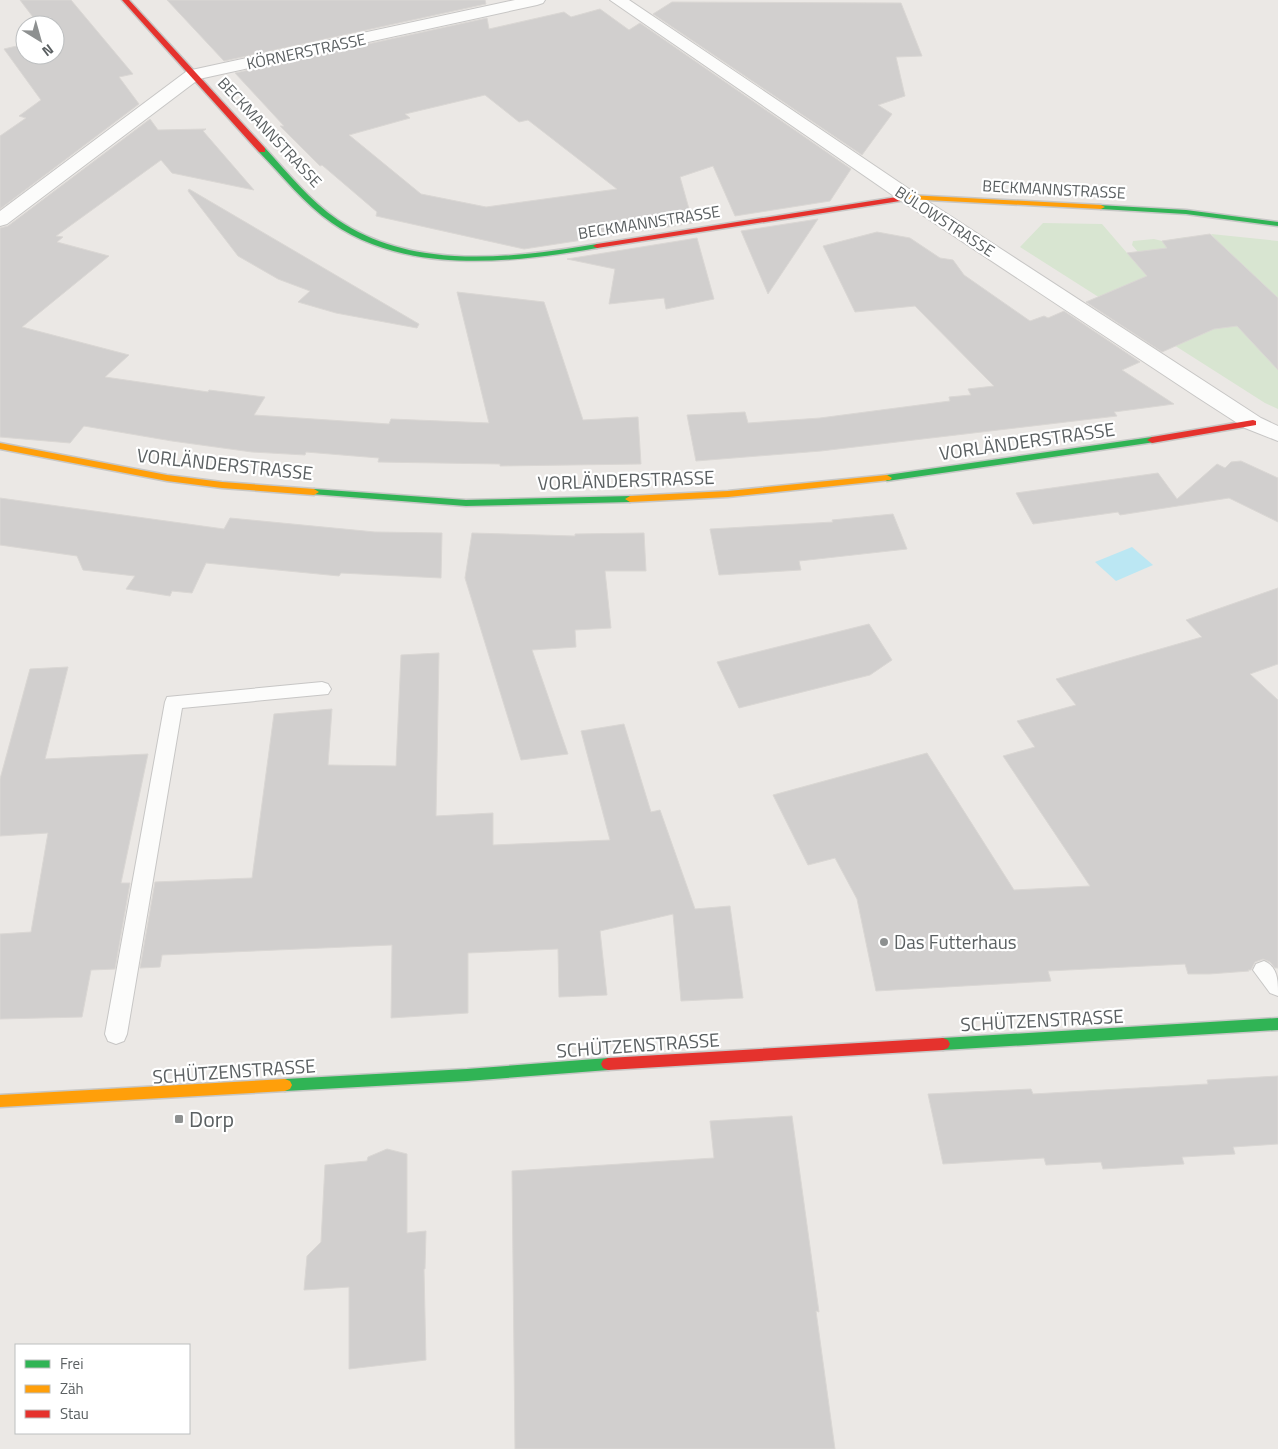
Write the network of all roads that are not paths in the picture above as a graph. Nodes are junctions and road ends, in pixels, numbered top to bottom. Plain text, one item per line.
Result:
1 (125, 0) edge
2 (537, 0) edge
3 (618, 0) edge
4 (193, 75) junction
5 (908, 197) junction
6 (0, 220) edge
7 (1278, 224) edge
8 (1253, 423) junction
9 (1278, 434) edge
10 (0, 446) edge
11 (322, 689) dead end
12 (1264, 970) dead end
13 (1278, 986) edge
14 (1278, 1024) edge
15 (116, 1034) dead end
16 (0, 1101) edge

1 - 4 street, BECKMANNSTRASSE
2 - 4 street, KÖRNERSTRASSE
3 - 5 street, BÜLOWSTRASSE
4 - 5 street, BECKMANNSTRASSE
4 - 6 street, KÖRNERSTRASSE
5 - 7 street, BECKMANNSTRASSE
5 - 8 street, BÜLOWSTRASSE
8 - 9 street, BÜLOWSTRASSE
8 - 10 street, VORLÄNDERSTRASSE
11 - 15 lane
12 - 13 lane
14 - 16 street, SCHÜTZENSTRASSE

